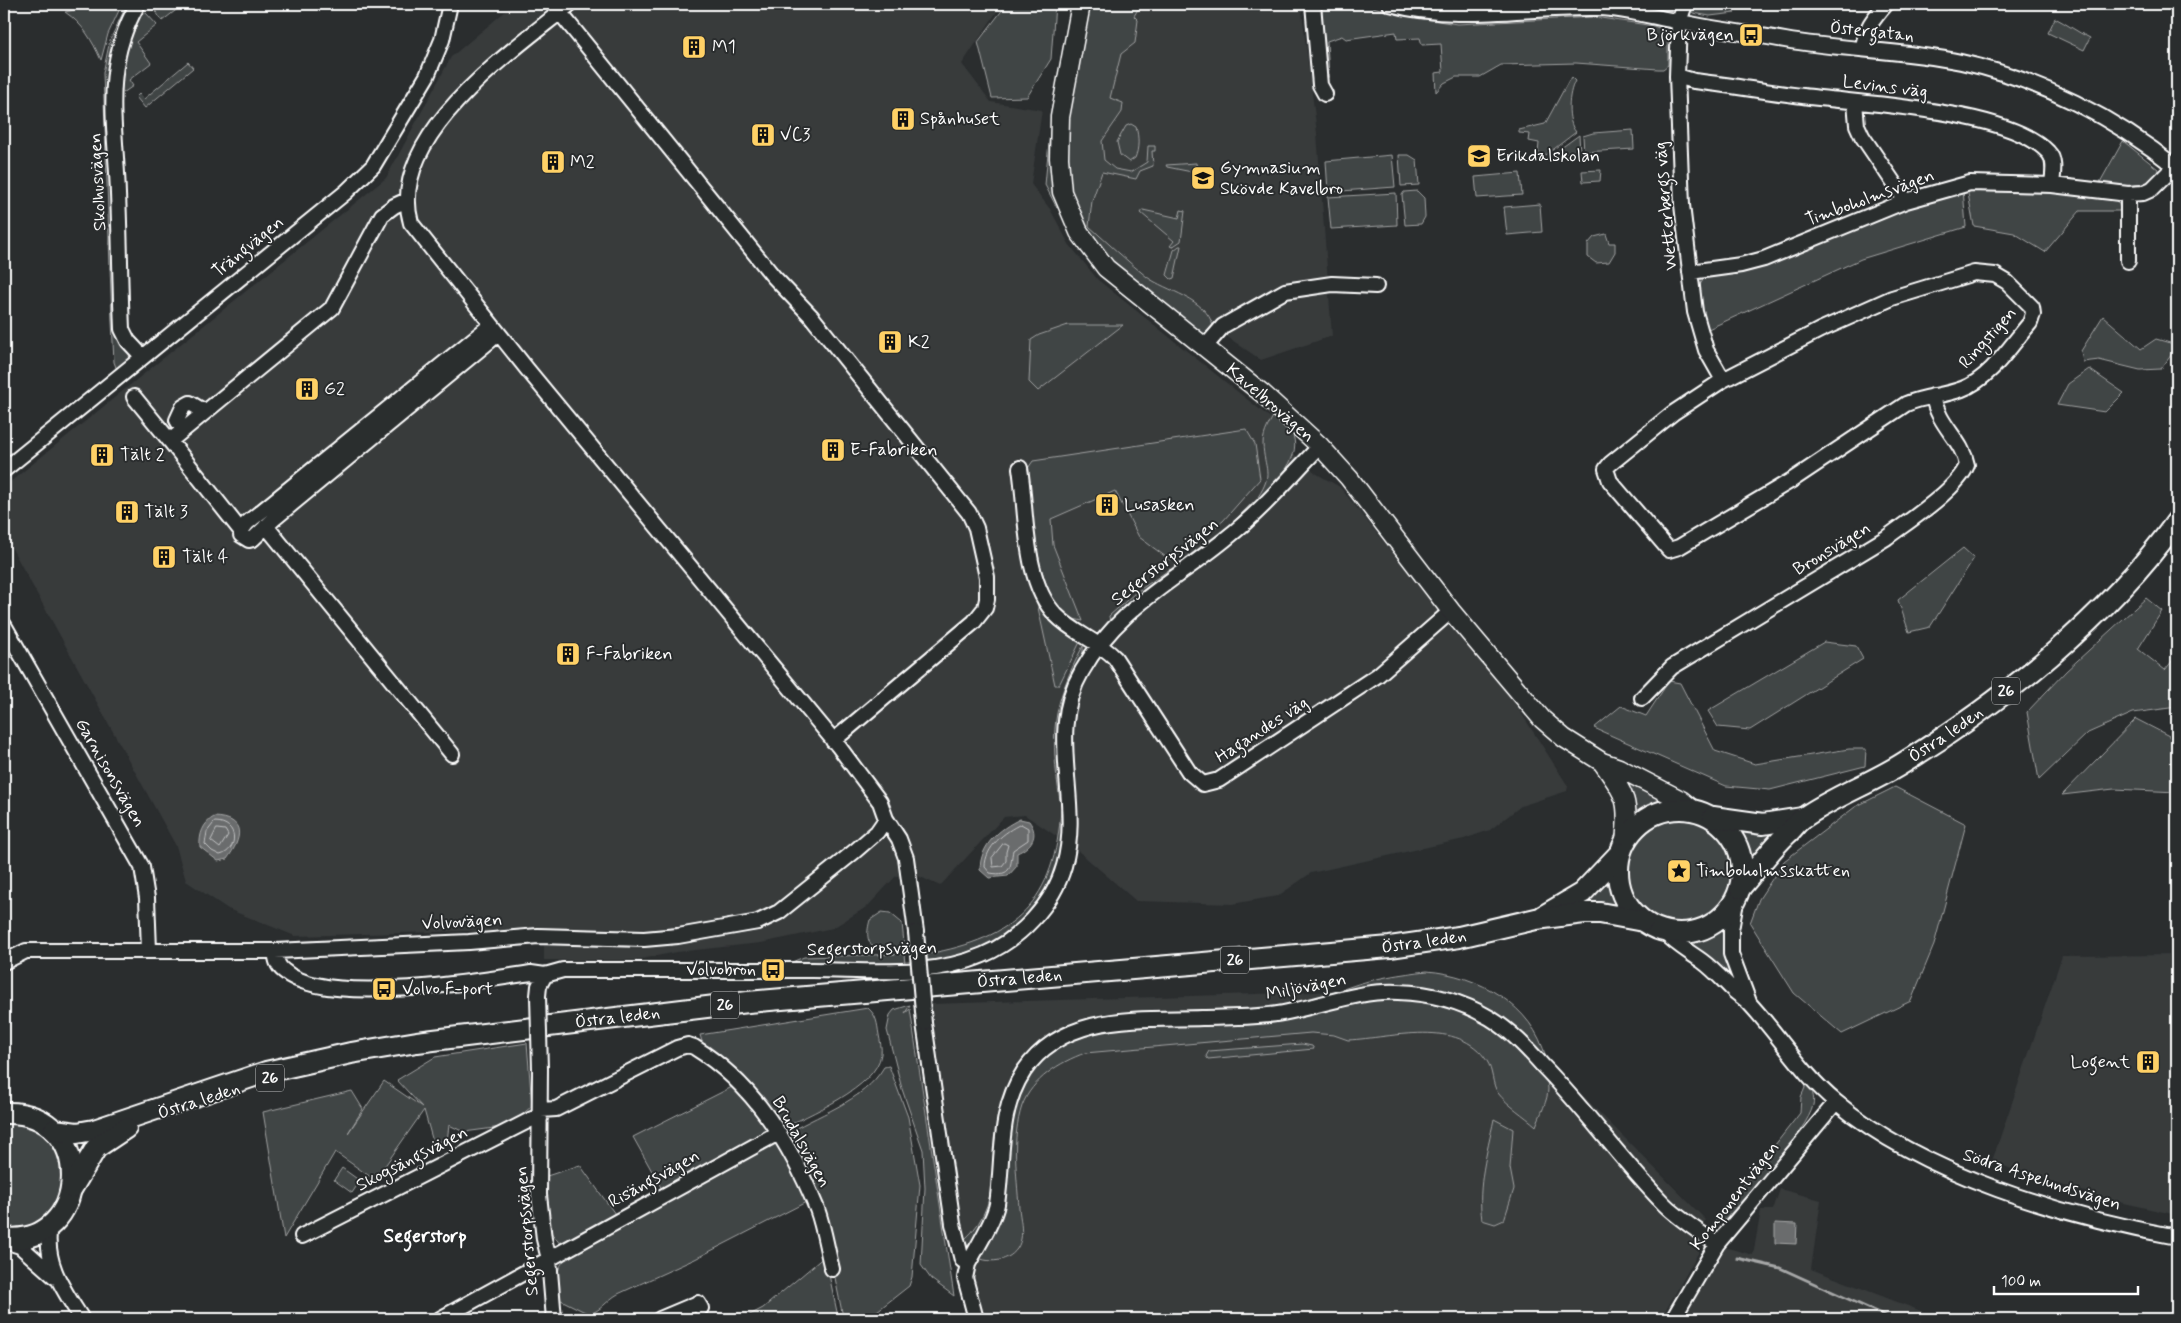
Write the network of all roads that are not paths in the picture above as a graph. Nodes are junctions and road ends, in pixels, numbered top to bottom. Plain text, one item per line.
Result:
1 (138, 4) edge
2 (450, 4) edge
3 (1081, 4) edge
4 (1312, 4) edge
5 (1390, 4) edge
6 (1685, 4) edge
7 (1886, 4) edge
8 (561, 7) edge
9 (1479, 9) edge
10 (1679, 22) junction
11 (1863, 48) junction
12 (1677, 76) junction
13 (1325, 94) dead end
14 (1856, 102) junction
15 (2176, 167) edge
16 (2052, 185) junction
17 (2128, 194) junction
18 (407, 200) junction
19 (1906, 201) junction
20 (2128, 261) dead end
21 (1690, 272) junction
22 (1376, 286) dead end
23 (495, 329) junction
24 (1204, 348) junction
25 (142, 356) junction
26 (1723, 380) junction
27 (1933, 396) junction
28 (134, 398) dead end
29 (170, 441) junction
30 (1320, 446) junction
31 (1020, 468) dead end
32 (4, 470) edge
33 (2177, 521) edge
34 (266, 526) junction
35 (241, 531) junction
36 (1451, 611) junction
37 (4, 625) edge
38 (1099, 645) junction
39 (1642, 698) dead end
40 (834, 741) junction
41 (452, 754) dead end
42 (1602, 762) junction
43 (1692, 809) junction
44 (1712, 817) junction
45 (1802, 818) junction
46 (886, 819) junction
47 (1622, 847) junction
48 (1738, 892) junction
49 (1536, 919) junction
50 (1643, 921) junction
51 (1663, 931) junction
52 (149, 950) junction
53 (275, 951) junction
54 (4, 962) edge
55 (545, 975) junction
56 (1749, 1002) junction
57 (502, 1032) junction
58 (1836, 1102) junction
59 (8, 1111) edge
60 (541, 1115) junction
61 (54, 1130) junction
62 (778, 1133) junction
63 (72, 1188) junction
64 (50, 1225) junction
65 (302, 1236) dead end
66 (2177, 1237) edge
67 (4, 1239) edge
68 (1717, 1244) junction
69 (549, 1259) junction
70 (968, 1264) junction
71 (832, 1269) dead end
72 (58, 1280) junction
73 (701, 1308) dead end
74 (82, 1319) edge
75 (440, 1319) edge
76 (554, 1319) edge
77 (660, 1319) edge
78 (976, 1319) edge
79 (1673, 1319) edge

1 - 25 street, Skolhusvägen
2 - 25 street, Trängvägen
3 - 24 main road, Kavelbrovägen
4 - 13 street
5 - 9 street, Östergatan
6 - 10 street
7 - 11 street
8 - 18 street
8 - 40 street
9 - 10 street, Östergatan
10 - 11 street, Östergatan
10 - 12 street, Wetterbergs väg
11 - 15 street, Östergatan
12 - 14 street, Levins väg
12 - 21 street, Wetterbergs väg
14 - 16 street, Levins väg
14 - 19 street
15 - 17 street, Timboholmsvägen
16 - 17 street, Timboholmsvägen
16 - 19 street, Timboholmsvägen
17 - 20 street
18 - 23 street
18 - 29 street
19 - 21 street, Timboholmsvägen
21 - 26 street, Wetterbergs väg
22 - 24 street
23 - 34 street
23 - 35 street
23 - 40 street
24 - 30 main road, Kavelbrovägen
25 - 32 street, Trängvägen
26 - 27 street, Ringstigen
26 - 27 street, Ringstigen
27 - 39 street, Bronsvägen
28 - 29 street
29 - 35 street
30 - 36 main road, Kavelbrovägen
30 - 38 street, Segerstorpsvägen
31 - 38 street, Hagandes väg
33 - 45 highway, Östra leden / 26
34 - 35 street
34 - 41 street
36 - 38 street, Hagandes väg
36 - 42 main road, Kavelbrovägen
37 - 52 street, Garnisonsvägen
38 - 55 street, Segerstorpsvägen
40 - 46 street
42 - 43 main road, Kavelbrovägen
42 - 47 main road, Kavelbrovägen
43 - 44 highway, 26
43 - 47 highway, 26
44 - 45 highway, Östra leden / 26
44 - 48 highway, 26
45 - 48 highway, Östra leden / 26
46 - 53 street, Volvovägen
46 - 70 street, bridge
47 - 49 highway, Östra leden / 26
47 - 50 highway, 26
48 - 51 highway, 26
48 - 56 street, Södra Aspelundsvägen
49 - 50 highway, Östra leden / 26
49 - 57 highway, Östra leden / 26
50 - 51 highway, 26
51 - 56 street, Södra Aspelundsvägen
52 - 53 street, Volvovägen
52 - 54 street, Volvovägen
53 - 55 street
55 - 60 street, Segerstorpsvägen, bridge
56 - 58 street, Södra Aspelundsvägen
57 - 61 highway, Östra leden / 26
57 - 63 highway, Östra leden / 26
58 - 66 street, Södra Aspelundsvägen
58 - 68 street, Komponentvägen
59 - 61 highway, 26
60 - 62 street, Brudalsvägen
60 - 65 street, Skogsängsvägen
60 - 69 street, Segerstorpsvägen
61 - 63 highway, 26
62 - 69 street, Risängsvägen
62 - 71 street, Brudalsvägen
63 - 64 highway, 26
64 - 67 highway
64 - 72 street
67 - 72 street
68 - 70 street, Miljövägen
68 - 79 street, Komponentvägen
69 - 75 street, Risängsvägen
69 - 76 street, Segerstorpsvägen
70 - 78 street
72 - 74 street
73 - 77 street

